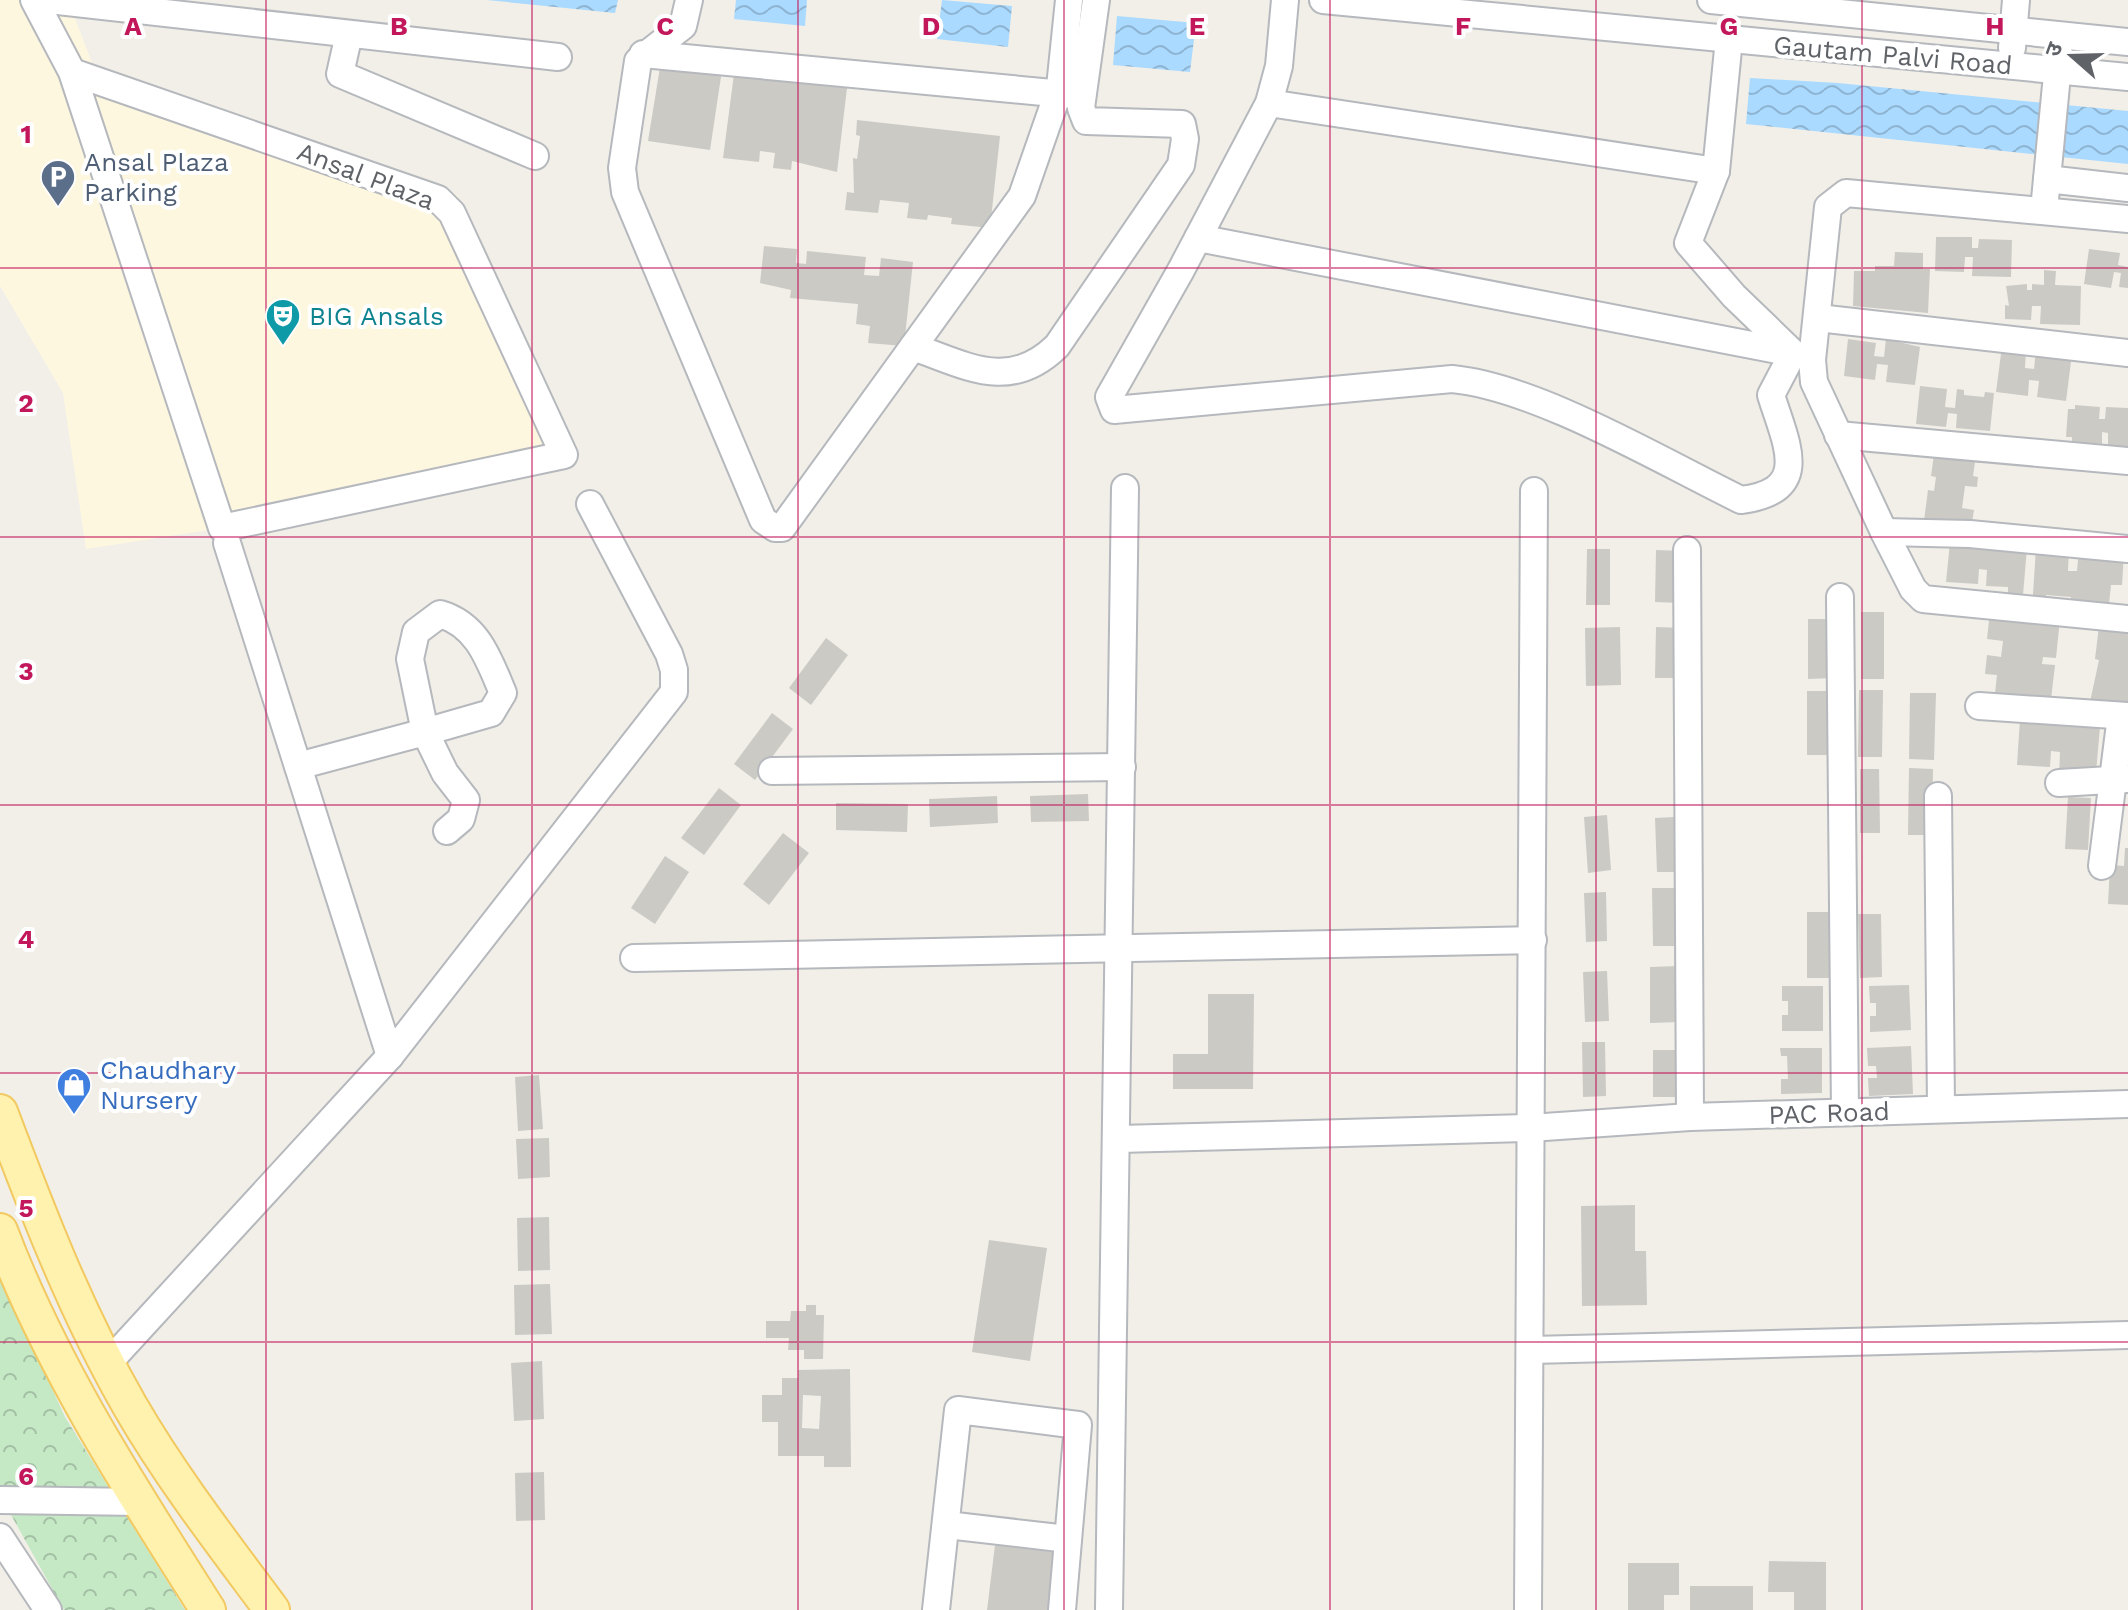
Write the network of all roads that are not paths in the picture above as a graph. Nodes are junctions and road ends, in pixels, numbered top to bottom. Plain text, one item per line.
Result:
1 (34, 0) edge
2 (49, 0) edge
3 (689, 0) edge
4 (1069, 0) edge
5 (1096, 0) edge
6 (1285, 0) edge
7 (1323, 0) edge
8 (1711, 0) edge
9 (2016, 0) edge
10 (1829, 6) edge
11 (2014, 30) junction
12 (349, 34) junction
13 (2061, 35) junction
14 (1729, 39) junction
15 (2128, 42) edge
16 (1826, 48) junction
17 (643, 54) junction
18 (558, 57) dead end
19 (2010, 66) junction
20 (2058, 70) junction
21 (72, 72) junction
22 (2128, 77) edge
23 (1070, 94) junction
24 (1269, 103) junction
25 (535, 156) dead end
26 (1716, 171) junction
27 (2048, 172) junction
28 (2128, 188) edge
29 (2044, 210) junction
30 (2128, 219) edge
31 (1198, 238) junction
32 (1818, 318) junction
33 (913, 347) junction
34 (1793, 353) junction
35 (2128, 353) edge
36 (1838, 435) junction
37 (2128, 461) edge
38 (1125, 488) dead end
39 (1534, 491) dead end
40 (590, 504) dead end
41 (1884, 532) junction
42 (227, 543) dead end
43 (2128, 549) edge
44 (1687, 550) dead end
45 (1840, 597) dead end
46 (2128, 619) edge
47 (1979, 706) dead end
48 (2124, 716) edge
49 (425, 732) junction
50 (298, 766) junction
51 (1122, 767) junction
52 (772, 771) dead end
53 (2120, 779) edge
54 (2059, 783) dead end
55 (1938, 796) dead end
56 (447, 831) dead end
57 (2112, 850) edge
58 (1533, 940) junction
59 (1121, 948) junction
60 (634, 958) dead end
61 (390, 1056) junction
62 (2128, 1104) edge
63 (1941, 1109) junction
64 (0, 1112) edge
65 (1845, 1112) junction
66 (1690, 1117) junction
67 (1530, 1128) junction
68 (1119, 1139) junction
69 (0, 1231) edge
70 (2128, 1335) edge
71 (1532, 1350) junction
72 (108, 1363) junction
73 (0, 1500) edge
74 (140, 1502) junction
75 (947, 1525) junction
76 (0, 1537) edge
77 (1068, 1539) junction
78 (48, 1610) edge
79 (208, 1610) edge
80 (272, 1610) edge
81 (936, 1610) edge
82 (1062, 1610) edge
83 (1109, 1610) edge
84 (1528, 1610) edge

1 - 21 street
2 - 12 street
3 - 17 street
4 - 23 street
5 - 23 street
6 - 24 street
7 - 14 street, Gautam Palvi Road
8 - 10 street, Gautam Palvi Road
9 - 11 street
10 - 11 street, Gautam Palvi Road
10 - 16 street
11 - 13 street, Gautam Palvi Road
11 - 19 street
12 - 18 street
12 - 25 street
13 - 15 street, Gautam Palvi Road
13 - 20 street
14 - 16 street, Gautam Palvi Road
14 - 26 street
16 - 19 street, Gautam Palvi Road
17 - 23 street
17 - 33 street
19 - 20 street, Gautam Palvi Road
20 - 22 street, Gautam Palvi Road
20 - 27 street
21 - 21 street, Ansal Plaza
23 - 33 street
23 - 33 street
24 - 26 street
24 - 31 street
26 - 34 street
27 - 28 street
27 - 29 street
29 - 30 street
29 - 32 street
31 - 34 street
31 - 34 street
32 - 35 street
32 - 36 street
36 - 37 street
36 - 41 street
38 - 51 street
39 - 58 street
40 - 61 street
41 - 43 street
41 - 46 street
42 - 50 street
44 - 66 street
45 - 65 street
47 - 48 street
48 - 53 street
49 - 49 street
49 - 50 street
49 - 56 street
50 - 61 street
51 - 52 street
51 - 59 street
53 - 54 street
53 - 57 street
55 - 63 street
58 - 59 street
58 - 67 street
59 - 60 street
59 - 68 street
61 - 72 street
62 - 63 street, PAC Road
63 - 65 street, PAC Road
64 - 72 main road
65 - 66 street, PAC Road
66 - 67 street, PAC Road
67 - 68 street, PAC Road
67 - 71 street
68 - 83 street
69 - 74 main road
70 - 71 street
71 - 84 street
72 - 80 main road
73 - 74 street
74 - 79 main road
75 - 77 street
75 - 77 street
75 - 81 street
76 - 78 street
77 - 82 street

